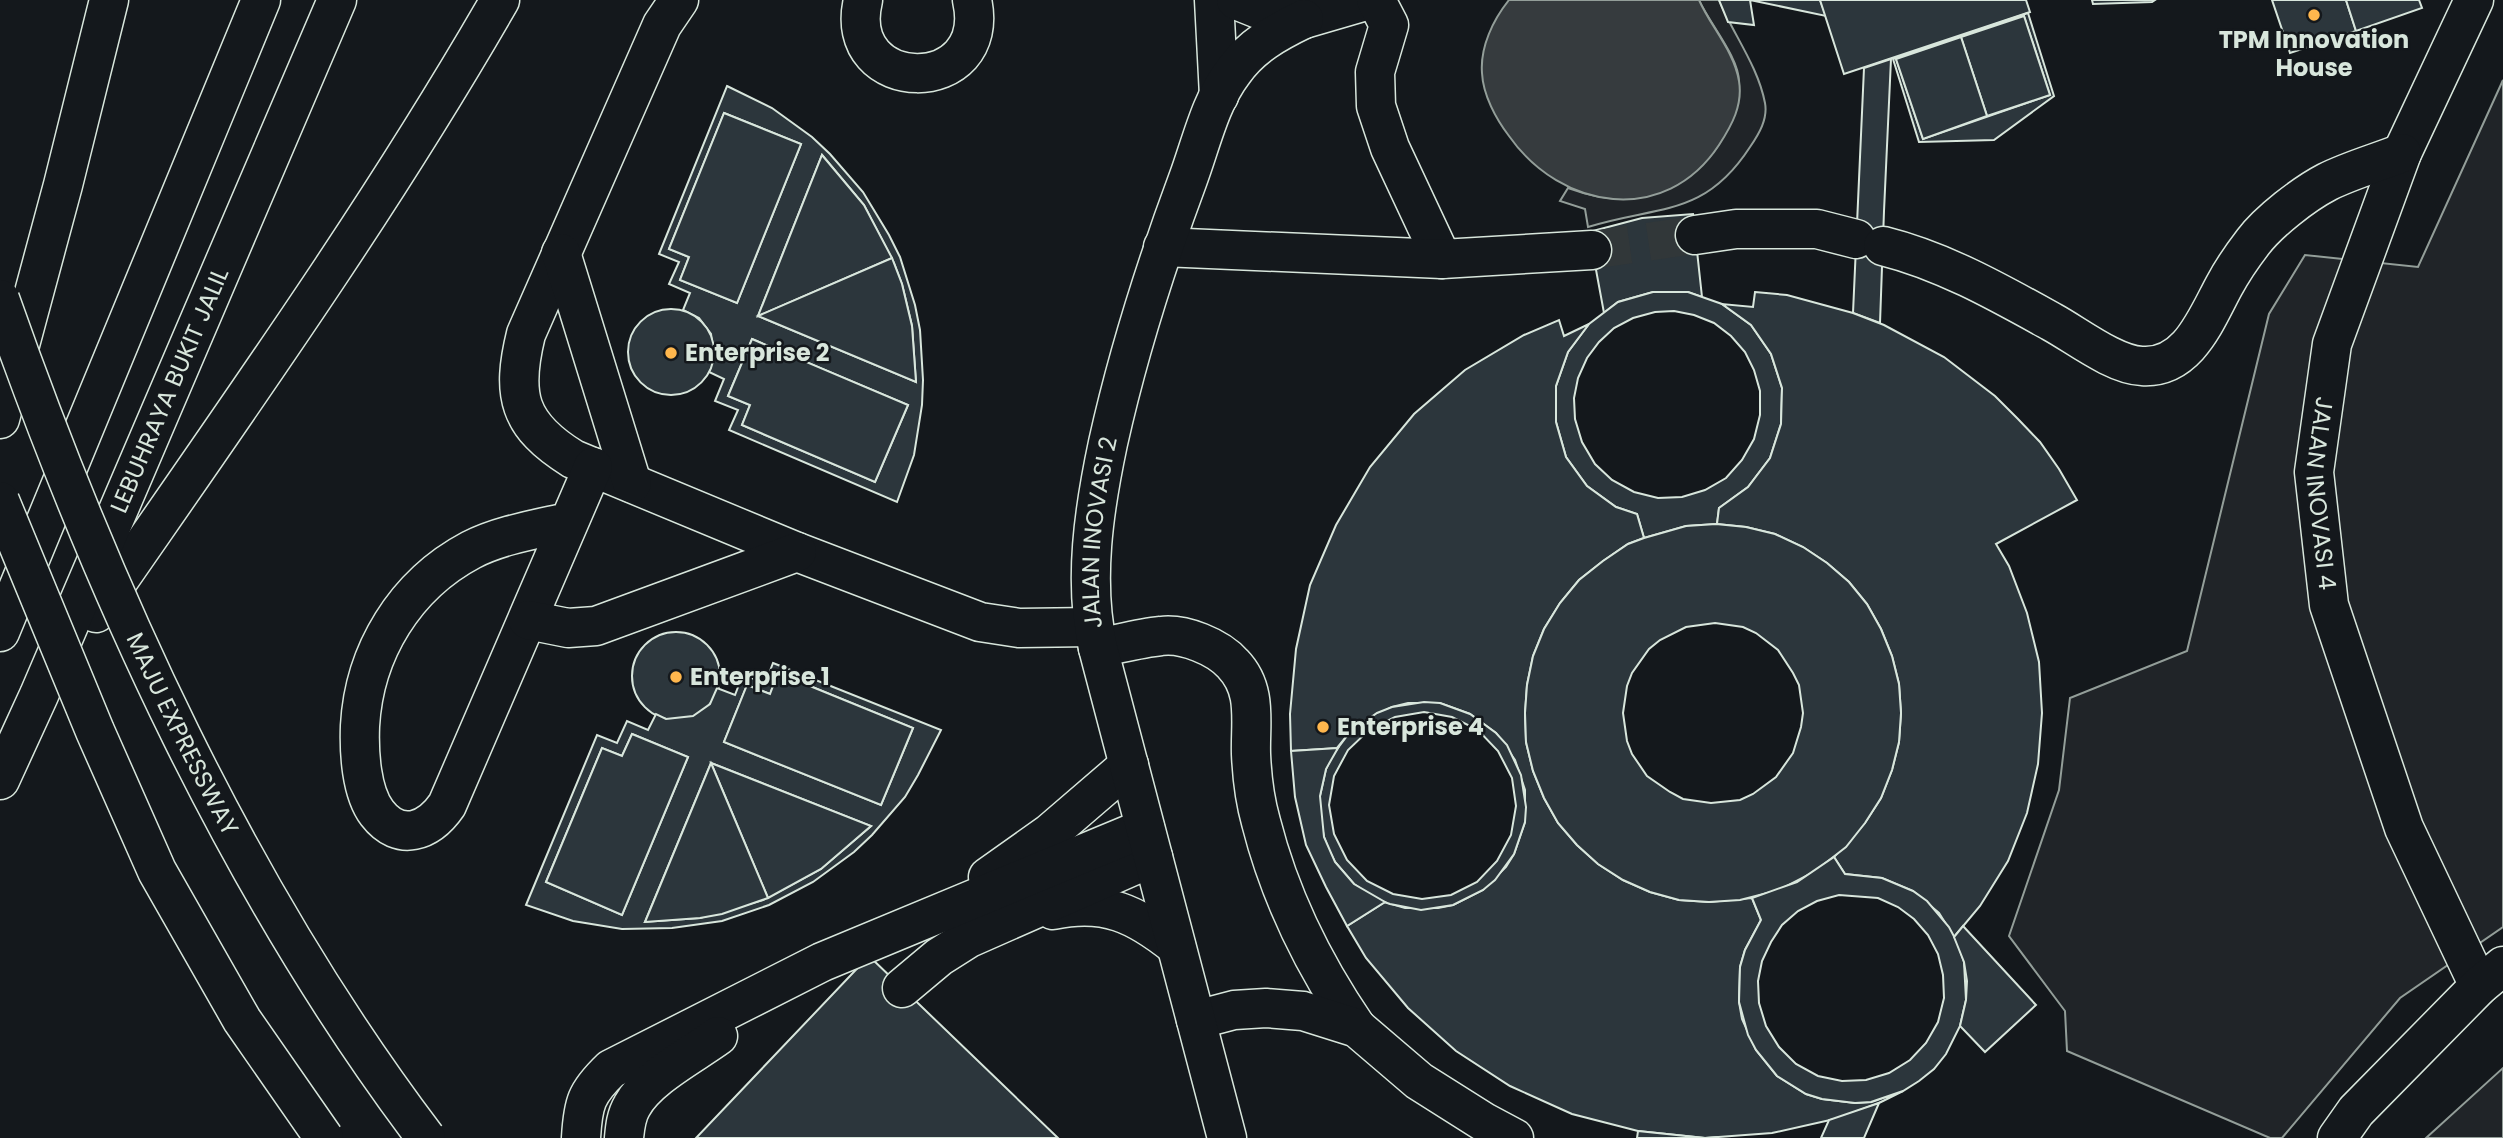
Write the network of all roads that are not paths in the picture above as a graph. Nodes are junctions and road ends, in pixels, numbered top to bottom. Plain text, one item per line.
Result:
1 (109, 0) edge
2 (261, 0) edge
3 (337, 0) edge
4 (500, 0) edge
5 (679, 0) edge
6 (863, 0) edge
7 (972, 0) edge
8 (1214, 0) edge
9 (1236, 0) edge
10 (1369, 0) edge
11 (1376, 0) edge
12 (2472, 1) edge
13 (1304, 19) junction
14 (1219, 96) junction
15 (2402, 153) junction
16 (1695, 235) tunnel mouth
17 (1163, 247) junction
18 (1592, 250) tunnel mouth
19 (561, 253) junction
20 (1442, 259) junction
21 (0, 299) edge
22 (0, 419) edge
23 (593, 467) junction
24 (632, 483) junction
25 (0, 501) edge
26 (568, 522) junction
27 (797, 552) junction
28 (528, 620) junction
29 (0, 632) edge
30 (1096, 637) junction
31 (38, 695) junction
32 (1129, 765) junction
33 (0, 780) edge
34 (1149, 843) junction
35 (1005, 921) junction
36 (907, 927) junction
37 (1177, 946) junction
38 (821, 962) junction
39 (2491, 976) edge
40 (902, 988) dead end
41 (1196, 1020) junction
42 (1357, 1028) junction
43 (324, 1138) edge
44 (426, 1138) edge
45 (580, 1138) edge
46 (624, 1138) edge
47 (1227, 1138) edge
48 (1514, 1138) edge
49 (2337, 1138) edge

1 - 22 main road
2 - 29 main road
3 - 31 main road, LEBUHRAYA BUKIT JALIL
4 - 31 main road
5 - 19 main road
6 - 7 main road
8 - 14 main road
9 - 13 main road
10 - 13 main road
11 - 20 main road
12 - 15 main road, JALAN INOVASI 4
13 - 14 main road
14 - 17 main road, JALAN INOVASI 2
15 - 16 main road
15 - 39 main road, JALAN INOVASI 4
17 - 20 main road
17 - 30 main road, JALAN INOVASI 2
18 - 20 main road
19 - 23 main road
19 - 24 main road
21 - 44 main road, MAJU EXPRESSWAY, bridge
23 - 24 main road
23 - 26 main road
24 - 27 main road
25 - 43 main road, bridge
26 - 28 main road
26 - 28 main road
27 - 28 main road
27 - 30 main road
30 - 32 main road, JALAN INOVASI 2
30 - 42 main road
31 - 33 main road, LEBUHRAYA BUKIT JALIL
32 - 34 main road, JALAN INOVASI 2
32 - 36 main road
34 - 35 main road
34 - 36 main road
34 - 37 main road, JALAN INOVASI 2
35 - 37 main road
35 - 40 main road
36 - 38 main road
37 - 41 main road, JALAN INOVASI 2
38 - 45 main road
38 - 46 main road
39 - 49 main road
41 - 42 main road
41 - 47 main road, JALAN INOVASI 2
42 - 48 main road

